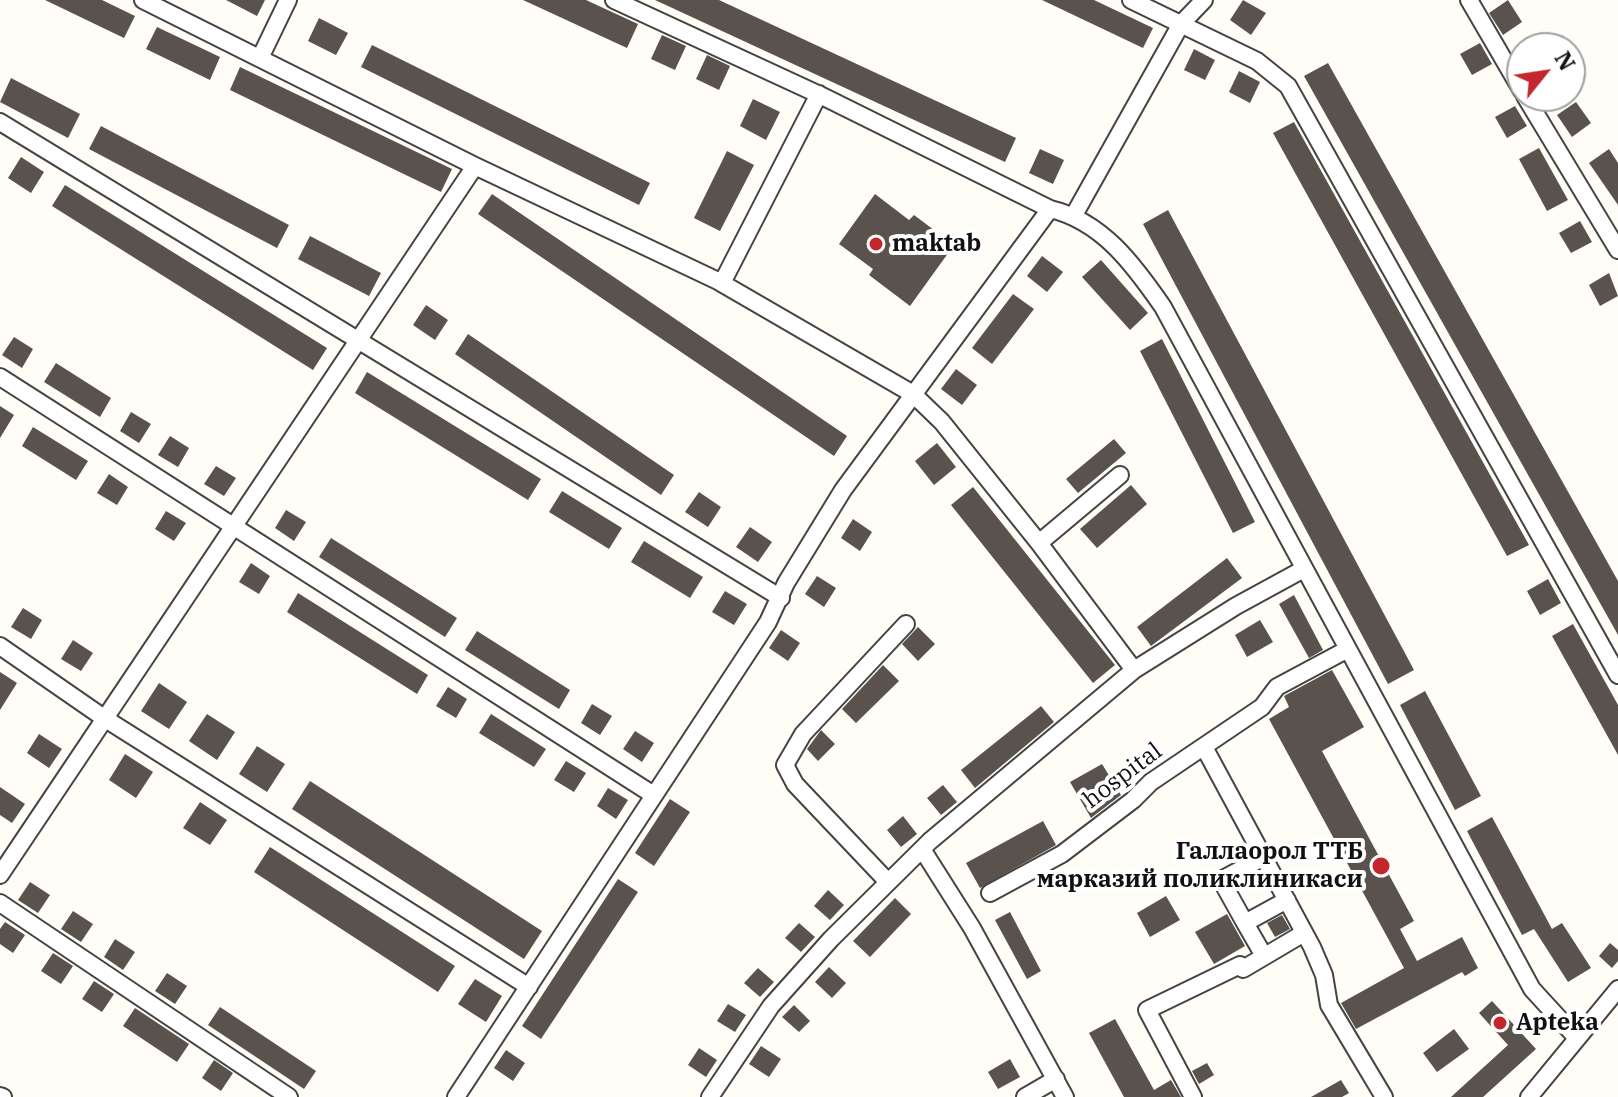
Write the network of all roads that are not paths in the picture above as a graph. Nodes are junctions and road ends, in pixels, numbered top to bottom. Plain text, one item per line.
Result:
1 (143, 0) edge
2 (288, 0) edge
3 (614, 0) edge
4 (1131, 0) edge
5 (1204, 0) edge
6 (1469, 0) edge
7 (1181, 24) junction
8 (261, 56) junction
9 (1506, 63) edge
10 (819, 94) junction
11 (1535, 112) edge
12 (0, 122) edge
13 (475, 166) junction
14 (1050, 209) junction
15 (1074, 215) junction
16 (1618, 250) edge
17 (722, 283) junction
18 (360, 339) junction
19 (0, 377) edge
20 (913, 394) junction
21 (1120, 475) dead end
22 (234, 529) junction
23 (1039, 543) junction
24 (1302, 570) junction
25 (781, 598) junction
26 (906, 624) dead end
27 (0, 646) edge
28 (1348, 649) junction
29 (1134, 670) junction
30 (1618, 675) edge
31 (104, 718) junction
32 (1204, 747) junction
33 (652, 794) junction
34 (922, 849) junction
35 (1264, 857) junction
36 (0, 875) edge
37 (888, 882) junction
38 (990, 893) dead end
39 (1287, 900) junction
40 (0, 903) edge
41 (1245, 923) junction
42 (1304, 933) junction
43 (1264, 956) junction
44 (529, 987) junction
45 (1618, 989) edge
46 (1576, 1037) junction
47 (1056, 1079) junction
48 (289, 1097) edge
49 (456, 1097) edge
50 (710, 1097) edge
51 (1025, 1097) edge
52 (1065, 1097) edge
53 (1193, 1097) edge
54 (1384, 1097) edge
55 (1529, 1097) edge

1 - 8 street
2 - 8 street
3 - 10 street
4 - 7 street
5 - 7 street
6 - 9 street
7 - 15 street
7 - 30 street
8 - 13 street
10 - 14 street
10 - 17 street
11 - 16 street
12 - 18 street
13 - 17 street
13 - 18 street
14 - 15 street
14 - 20 street
15 - 24 street
17 - 20 street
18 - 22 street
18 - 25 street
19 - 22 street
20 - 23 street
20 - 25 street
21 - 23 street
22 - 31 street
22 - 33 street
23 - 29 street
24 - 28 street
24 - 29 street
25 - 33 street
26 - 37 street
27 - 31 street
28 - 32 street, hospital
28 - 46 street
29 - 34 street
31 - 36 street
31 - 44 street
32 - 35 street
32 - 38 street, hospital
33 - 44 street
34 - 37 street
34 - 47 street
35 - 39 street
35 - 41 street
37 - 50 street
39 - 41 street
39 - 42 street
40 - 48 street
41 - 43 street
42 - 43 street
42 - 54 street
43 - 53 street
44 - 49 street
45 - 46 street
46 - 55 street
47 - 51 street
47 - 52 street

